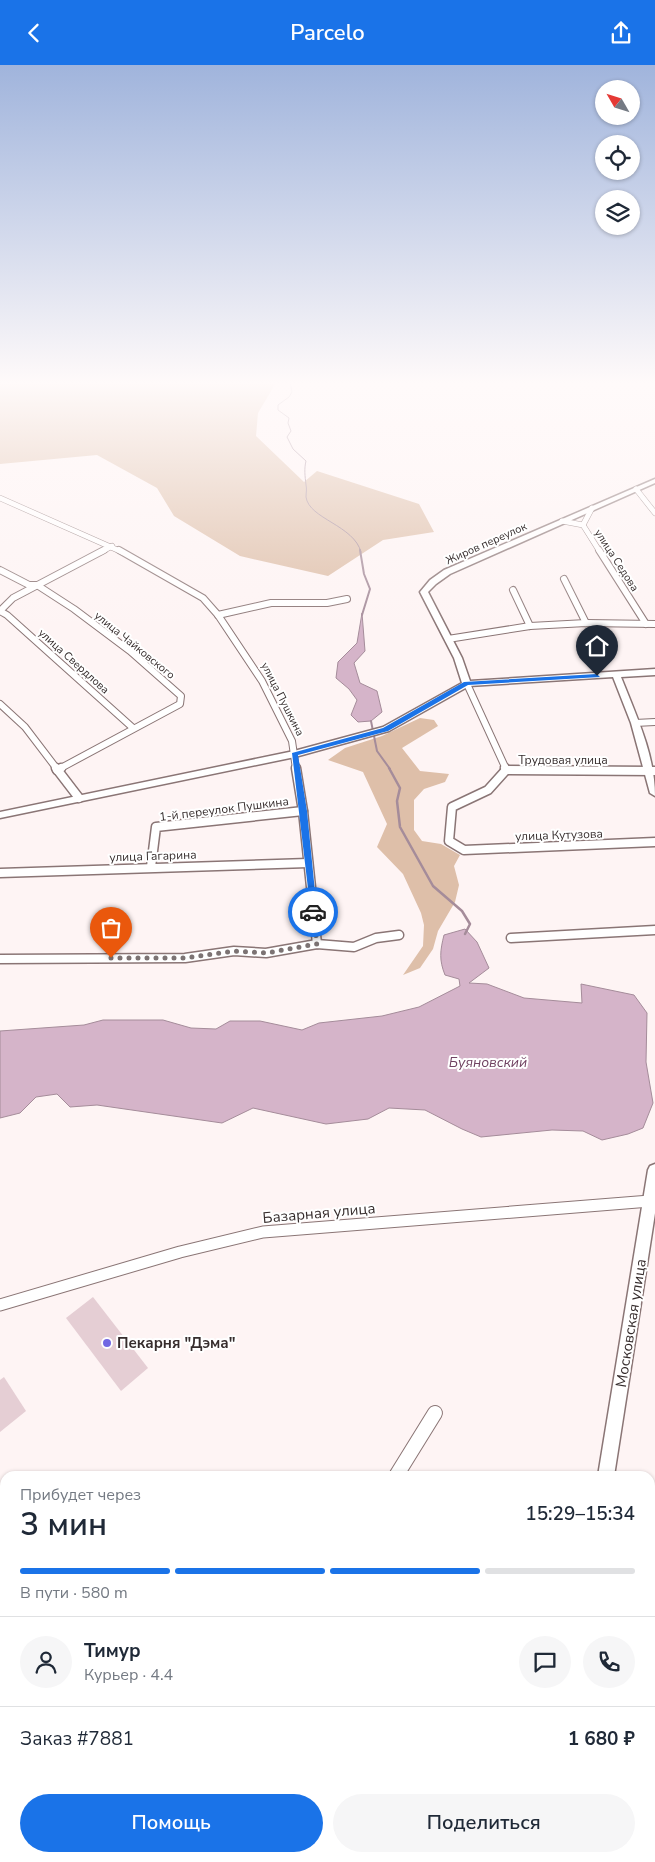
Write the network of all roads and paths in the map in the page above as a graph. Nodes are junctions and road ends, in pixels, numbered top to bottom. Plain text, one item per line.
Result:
1 (655, 481) edge
2 (636, 489) junction
3 (0, 498) edge
4 (592, 508) junction
5 (655, 513) edge
6 (562, 521) junction
7 (583, 525) junction
8 (112, 546) junction
9 (0, 570) edge
10 (564, 579) dead end
11 (37, 585) junction
12 (513, 591) dead end
13 (347, 599) dead end
14 (0, 611) edge
15 (218, 615) junction
16 (586, 623) junction
17 (646, 623) junction
18 (655, 623) edge
19 (530, 626) junction
20 (448, 639) junction
21 (655, 672) edge
22 (616, 675) junction
23 (467, 684) junction
24 (0, 703) edge
25 (655, 722) edge
26 (635, 723) junction
27 (133, 728) junction
28 (295, 754) junction
29 (57, 770) junction
30 (506, 770) junction
31 (652, 771) edge
32 (655, 793) edge
33 (79, 798) junction
34 (303, 811) junction
35 (0, 813) edge
36 (655, 842) edge
37 (464, 850) joint
38 (308, 863) junction
39 (151, 867) junction
40 (0, 873) edge
41 (655, 930) edge
42 (399, 935) dead end
43 (511, 937) dead end
44 (317, 944) junction
45 (0, 959) edge
46 (655, 1175) edge
47 (650, 1201) junction
48 (0, 1305) edge
49 (434, 1413) dead end
50 (399, 1471) edge
51 (607, 1471) edge

1 - 2 street, Жиров переулок
2 - 4 street, Жиров переулок
2 - 5 street
3 - 8 street, улица Пушкина
4 - 6 street, Жиров переулок
4 - 7 street
6 - 7 street, улица Седова
6 - 20 street, Жиров переулок
7 - 17 street, улица Седова
8 - 11 street
8 - 15 street, улица Пушкина
9 - 11 street, улица Чайковского
10 - 16 street
11 - 14 street
11 - 27 street, улица Чайковского
12 - 19 street
13 - 15 street
14 - 27 street, улица Свердлова
15 - 28 street, улица Пушкина
16 - 17 street
16 - 19 street
17 - 18 street
19 - 20 street
20 - 23 street, Жиров переулок
21 - 22 street
22 - 23 street
22 - 26 street
23 - 28 street
23 - 30 street, Трудовая улица
24 - 29 street
25 - 26 street
26 - 31 street
27 - 29 street, улица Чайковского
28 - 33 street, улица Пушкина
28 - 34 street
29 - 33 street
30 - 31 street, Трудовая улица
30 - 37 street
31 - 32 street
33 - 35 street, улица Пушкина
34 - 38 street
34 - 39 street, 1-й переулок Пушкина
36 - 37 street, улица Кутузова
38 - 39 street, улица Гагарина
38 - 44 street
39 - 40 street, улица Гагарина
41 - 43 street
42 - 44 street
44 - 45 street
46 - 47 street, Московская улица
47 - 48 street, Базарная улица
47 - 51 street, Московская улица
49 - 50 street

